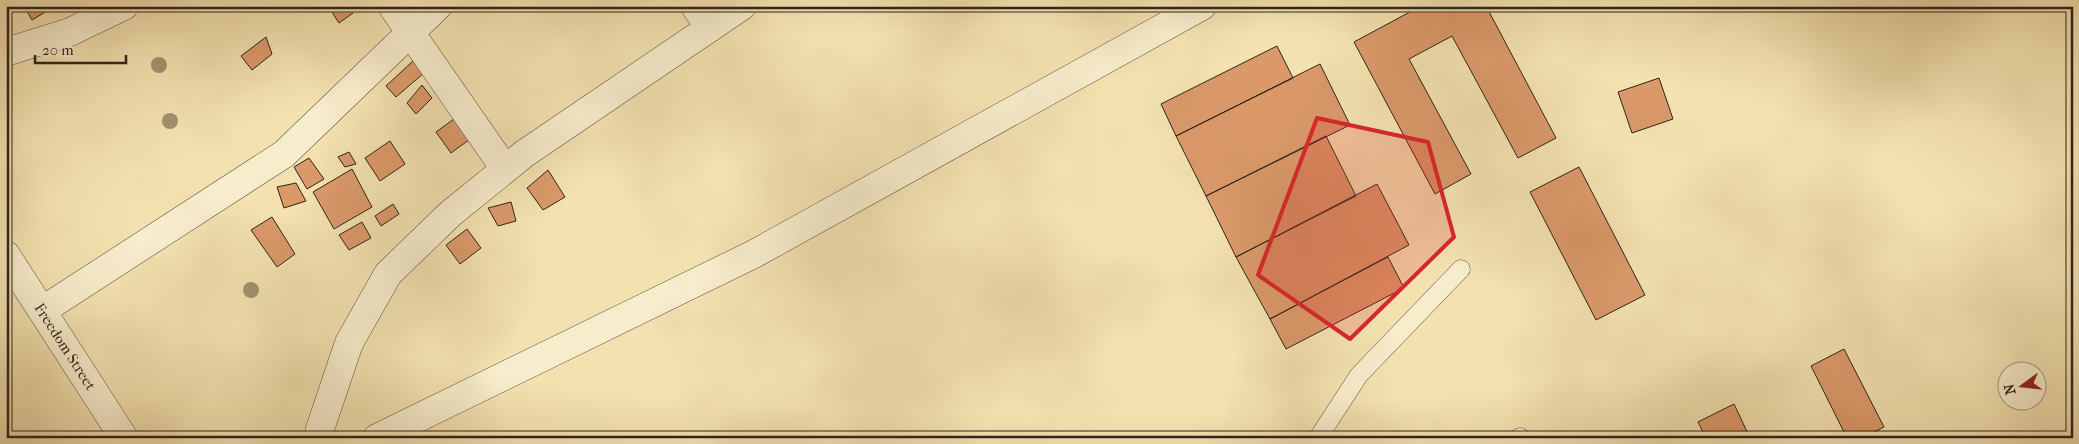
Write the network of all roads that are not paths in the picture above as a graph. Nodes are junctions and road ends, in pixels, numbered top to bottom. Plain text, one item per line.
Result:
1 (124, 6) edge
2 (392, 6) edge
3 (438, 6) edge
4 (742, 6) edge
5 (1202, 6) edge
6 (702, 17) edge
7 (409, 32) junction
8 (6, 52) edge
9 (505, 169) junction
10 (6, 255) edge
11 (1461, 270) dead end
12 (43, 310) junction
13 (124, 438) edge
14 (320, 438) edge
15 (377, 438) edge
16 (1318, 438) edge

1 - 8 street
2 - 7 street
3 - 7 street
4 - 6 street
5 - 15 street
6 - 9 street
7 - 9 street
7 - 12 street
9 - 14 street
10 - 12 street, Freedom Street
11 - 16 lane
12 - 13 street, Freedom Street

